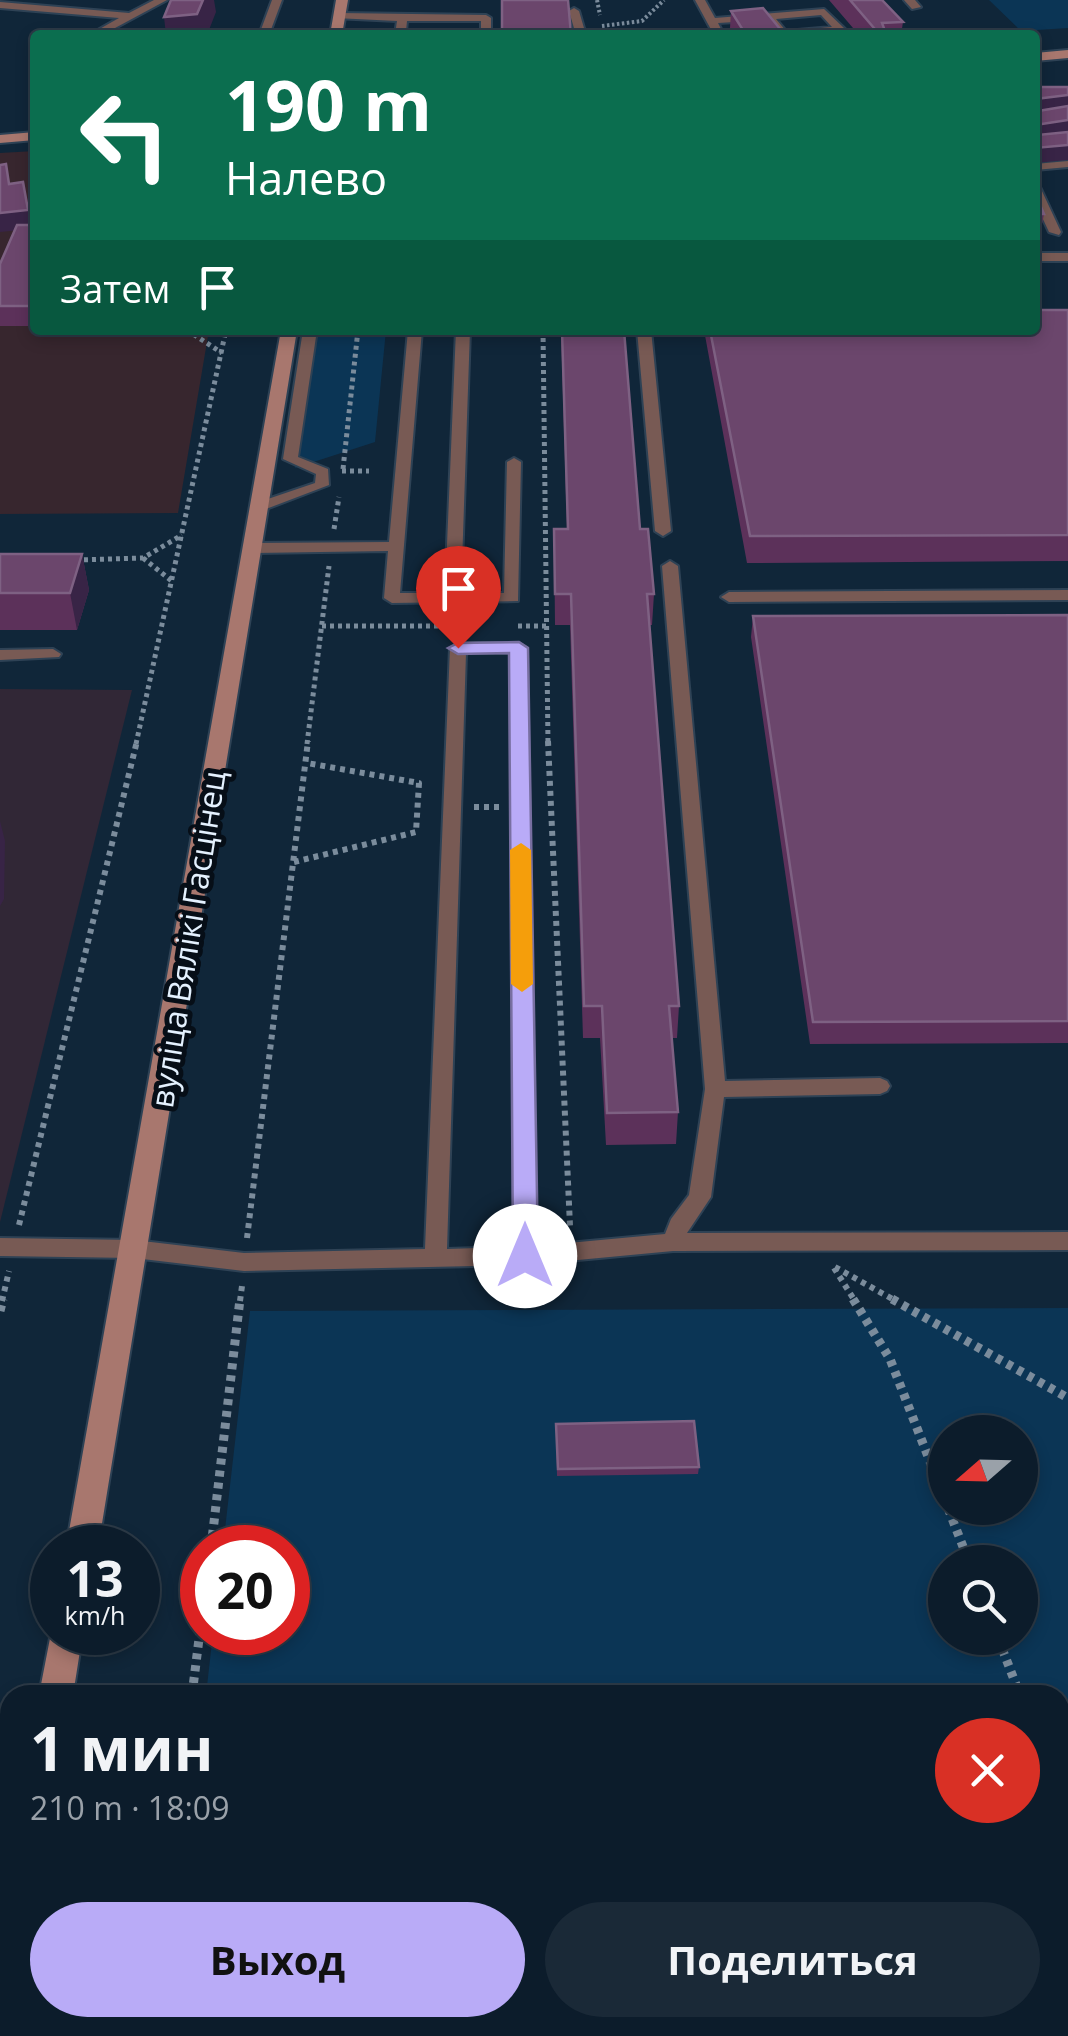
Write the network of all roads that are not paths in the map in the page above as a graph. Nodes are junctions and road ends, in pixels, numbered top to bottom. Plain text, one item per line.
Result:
1 (76, 0) edge
2 (162, 0) edge
3 (276, 0) edge
4 (342, 0) edge
5 (700, 0) edge
6 (20, 3) edge
7 (0, 4) edge
8 (63, 10) junction
9 (574, 11) dead end
10 (132, 16) junction
11 (339, 16) junction
12 (768, 16) junction
13 (402, 18) junction
14 (711, 21) junction
15 (104, 30) edge
16 (266, 30) edge
17 (337, 30) edge
18 (400, 30) edge
19 (486, 30) edge
20 (580, 30) edge
21 (716, 30) edge
22 (780, 30) edge
23 (829, 30) edge
24 (1068, 54) edge
25 (1040, 57) edge
26 (30, 136) edge
27 (0, 139) edge
28 (1068, 164) edge
29 (1040, 167) edge
30 (1040, 200) edge
31 (1055, 232) dead end
32 (1040, 257) edge
33 (1068, 257) edge
34 (288, 335) edge
35 (309, 335) edge
36 (415, 335) edge
37 (463, 335) edge
38 (644, 335) edge
39 (514, 462) dead end
40 (261, 506) junction
41 (663, 531) dead end
42 (397, 546) junction
43 (251, 548) junction
44 (670, 566) dead end
45 (1068, 595) edge
46 (729, 597) dead end
47 (453, 598) junction
48 (0, 654) edge
49 (53, 654) dead end
50 (880, 1086) dead end
51 (715, 1089) junction
52 (1068, 1241) edge
53 (673, 1242) junction
54 (7, 1249) edge
55 (134, 1249) junction
56 (525, 1256) junction
57 (436, 1258) junction
58 (86, 1525) edge
59 (63, 1655) edge
60 (58, 1685) edge

1 - 8 lane
2 - 10 lane
3 - 16 lane
4 - 11 main road
5 - 14 lane
6 - 7 lane
6 - 8 lane
8 - 10 lane
9 - 20 lane
10 - 15 lane
11 - 13 lane
11 - 17 main road
12 - 14 lane
12 - 22 lane
12 - 23 lane
13 - 18 lane
13 - 19 lane
14 - 21 lane
24 - 25 main road
26 - 27 main road
28 - 29 lane
30 - 31 lane
32 - 33 lane
34 - 40 main road, вуліца Вялікі Гасцінец
35 - 40 lane
36 - 42 lane
37 - 47 lane
38 - 41 lane
39 - 47 lane
40 - 43 main road, вуліца Вялікі Гасцінец
42 - 43 lane
42 - 47 lane
43 - 55 main road, вуліца Вялікі Гасцінец
44 - 51 lane
45 - 46 lane
48 - 49 lane
50 - 51 lane
51 - 53 lane
52 - 53 lane
53 - 56 lane
54 - 55 lane
55 - 57 lane
55 - 58 main road, вуліца Вялікі Гасцінец
56 - 57 lane
56 - 57 lane
59 - 60 main road

